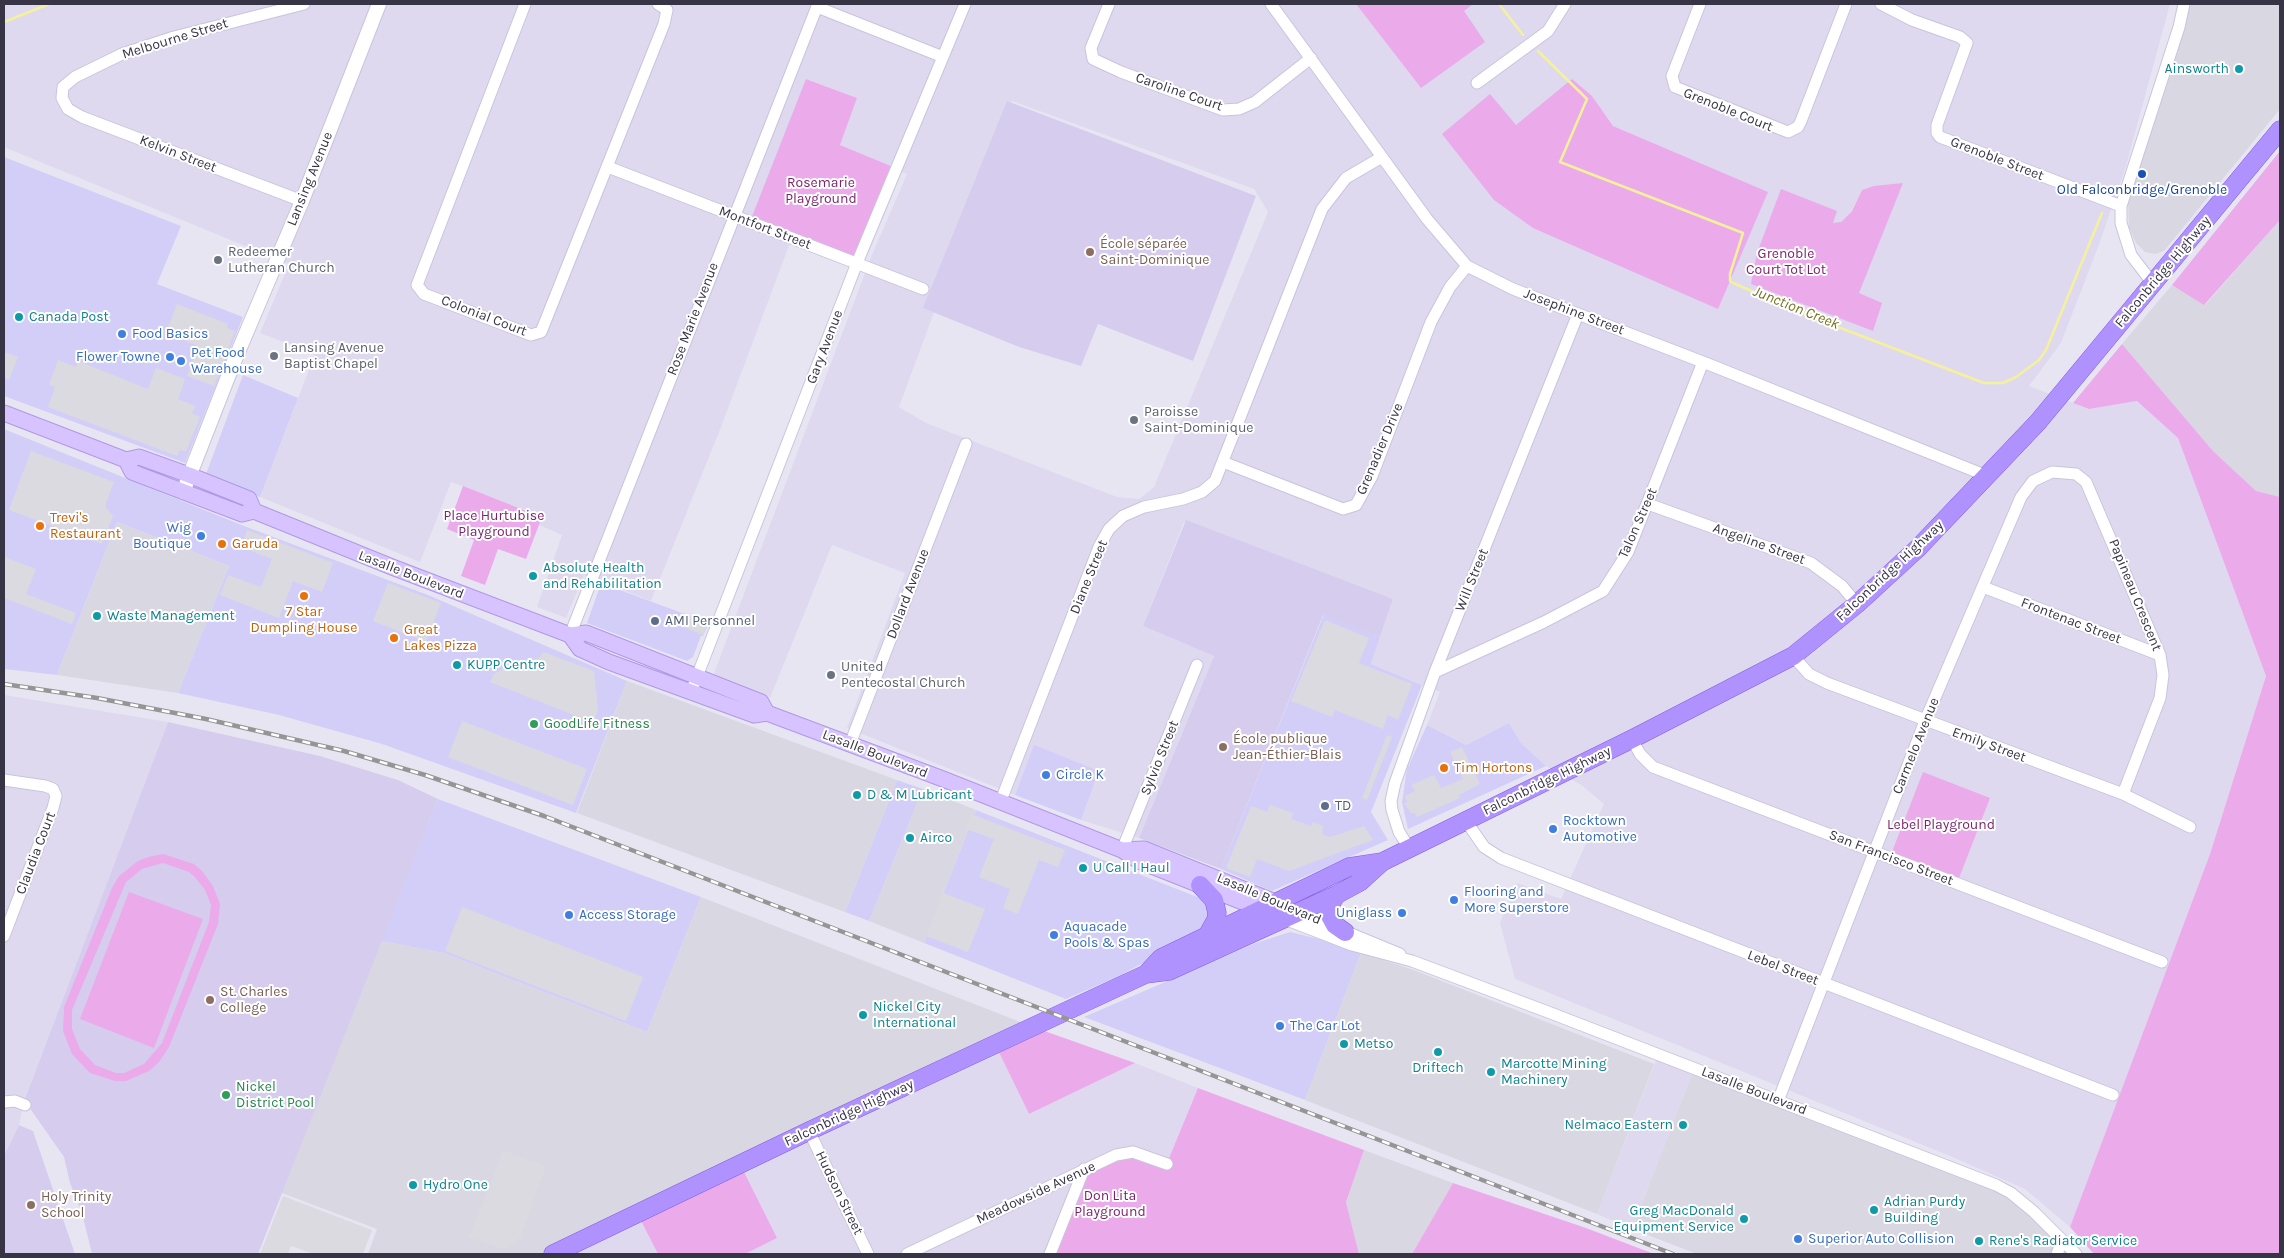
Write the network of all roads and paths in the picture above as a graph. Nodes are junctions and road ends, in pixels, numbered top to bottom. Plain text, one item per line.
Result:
1 (304, 4) edge
2 (379, 4) edge
3 (526, 4) edge
4 (965, 4) edge
5 (1110, 4) edge
6 (1271, 4) edge
7 (1565, 4) edge
8 (1700, 4) edge
9 (1846, 4) edge
10 (1881, 4) edge
11 (2184, 4) edge
12 (818, 6) edge
13 (662, 7) edge
14 (943, 57) junction
15 (1311, 58) junction
16 (1477, 83) dead end
17 (62, 98) joint
18 (2280, 130) edge
19 (1382, 157) junction
20 (608, 167) junction
21 (302, 201) junction
22 (2121, 206) junction
23 (734, 216) junction
24 (857, 263) junction
25 (1467, 266) junction
26 (2154, 284) junction
27 (923, 289) dead end
28 (1578, 314) junction
29 (1703, 362) junction
30 (4, 413) edge
31 (966, 444) dead end
32 (126, 460) junction
33 (1223, 462) junction
34 (189, 475) junction
35 (1986, 476) junction
36 (2033, 480) joint
37 (183, 492) junction
38 (1648, 504) junction
39 (254, 511) junction
40 (1982, 587) junction
41 (1857, 604) junction
42 (570, 635) junction
43 (2160, 655) junction
44 (1793, 656) junction
45 (1198, 666) dead end
46 (1435, 672) junction
47 (698, 677) junction
48 (691, 692) junction
49 (767, 713) junction
50 (1925, 721) junction
51 (1632, 739) junction
52 (850, 744) junction
53 (4, 780) edge
54 (2123, 794) junction
55 (1000, 803) junction
56 (1466, 821) junction
57 (2190, 827) dead end
58 (1409, 848) junction
59 (1122, 850) junction
60 (1875, 852) junction
61 (1382, 862) junction
62 (1200, 885) junction
63 (1336, 895) junction
64 (1280, 910) junction
65 (1345, 932) junction
66 (4, 936) edge
67 (1207, 936) junction
68 (1412, 961) junction
69 (2162, 962) dead end
70 (1146, 974) junction
71 (1823, 983) junction
72 (2113, 1095) dead end
73 (1778, 1100) junction
74 (4, 1102) edge
75 (25, 1105) dead end
76 (809, 1131) junction
77 (1167, 1164) dead end
78 (1084, 1169) junction
79 (2062, 1241) junction
80 (579, 1249) edge
81 (553, 1254) edge
82 (868, 1254) edge
83 (907, 1254) edge
84 (1050, 1254) edge
85 (2057, 1254) edge
86 (2076, 1254) edge

1 - 17 street, Melbourne Street
2 - 21 street, Lansing Avenue
3 - 20 street, Colonial Court
4 - 14 street, Gary Avenue
5 - 15 street, Caroline Court
6 - 15 street, Josephine Street
7 - 16 street
8 - 9 street, Grenoble Court
10 - 22 street, Grenoble Street
11 - 22 street
12 - 14 street
12 - 23 street, Rose Marie Avenue
13 - 20 street, Colonial Court
14 - 24 street, Gary Avenue
15 - 19 street, Josephine Street
17 - 21 street, Kelvin Street
18 - 26 main road, Falconbridge Highway
19 - 25 street, Josephine Street
19 - 33 street, Diane Street
20 - 23 street, Montfort Street
21 - 34 street, Lansing Avenue
22 - 26 street
23 - 24 street, Montfort Street
23 - 42 street, Rose Marie Avenue
24 - 27 street, Montfort Street
24 - 47 street, Gary Avenue
25 - 28 street, Josephine Street
25 - 33 street, Grenadier Drive
26 - 35 main road, Falconbridge Highway
28 - 29 street, Josephine Street
28 - 46 street, Will Street
29 - 35 street, Josephine Street
29 - 38 street, Talon Street
30 - 32 main road, Lasalle Boulevard
31 - 52 street, Dollard Avenue
32 - 34 main road, Lasalle Boulevard
32 - 37 main road, Lasalle Boulevard
33 - 55 street, Diane Street
34 - 37 street, Lansing Avenue
34 - 39 main road, Lasalle Boulevard
35 - 41 main road, Falconbridge Highway
36 - 40 street, Carmelo Avenue
36 - 43 street, Papineau Crescent
37 - 39 main road, Lasalle Boulevard
38 - 41 street, Angeline Street
38 - 46 street, Talon Street
39 - 42 main road, Lasalle Boulevard
40 - 43 street, Frontenac Street
40 - 50 street, Carmelo Avenue
41 - 44 main road, Falconbridge Highway
42 - 47 main road, Lasalle Boulevard
42 - 48 main road, Lasalle Boulevard
43 - 54 street, Papineau Crescent
44 - 50 street, Emily Street
44 - 51 main road, Falconbridge Highway
45 - 59 street, Sylvio Street
46 - 58 street, Will Street
47 - 48 street, Gary Avenue
47 - 49 main road, Lasalle Boulevard
48 - 49 main road, Lasalle Boulevard
49 - 52 main road, Lasalle Boulevard
50 - 54 street, Emily Street
50 - 60 street, Carmelo Avenue
51 - 56 main road, Falconbridge Highway
51 - 60 street, San Francisco Street
52 - 55 main road, Lasalle Boulevard
53 - 66 street, Claudia Court
54 - 57 street, Emily Street
55 - 59 main road, Lasalle Boulevard
56 - 58 main road, Falconbridge Highway
56 - 71 street, Lebel Street
58 - 61 main road, Falconbridge Highway
59 - 62 main road, Lasalle Boulevard
59 - 64 main road, Lasalle Boulevard
60 - 69 street, San Francisco Street
60 - 71 street, Carmelo Avenue
61 - 63 main road, Falconbridge Highway
61 - 64 main road, Falconbridge Highway
62 - 64 main road, Lasalle Boulevard
62 - 67 main road
63 - 64 main road, Falconbridge Highway
63 - 65 main road
64 - 65 street, Lasalle Boulevard
64 - 67 main road, Falconbridge Highway
64 - 68 street, Lasalle Boulevard
64 - 70 main road, Falconbridge Highway
65 - 68 street, Lasalle Boulevard
67 - 70 main road, Falconbridge Highway
68 - 73 street, Lasalle Boulevard
70 - 76 main road, Falconbridge Highway
71 - 72 street, Lebel Street
71 - 73 street, Carmelo Avenue
73 - 79 street, Lasalle Boulevard
74 - 75 street
76 - 80 main road, Falconbridge Highway
76 - 82 street, Hudson Street
77 - 78 street, Meadowside Avenue
78 - 83 street, Meadowside Avenue
78 - 84 street
79 - 85 street
79 - 86 street, Lasalle Boulevard
80 - 81 main road, Falconbridge Highway

